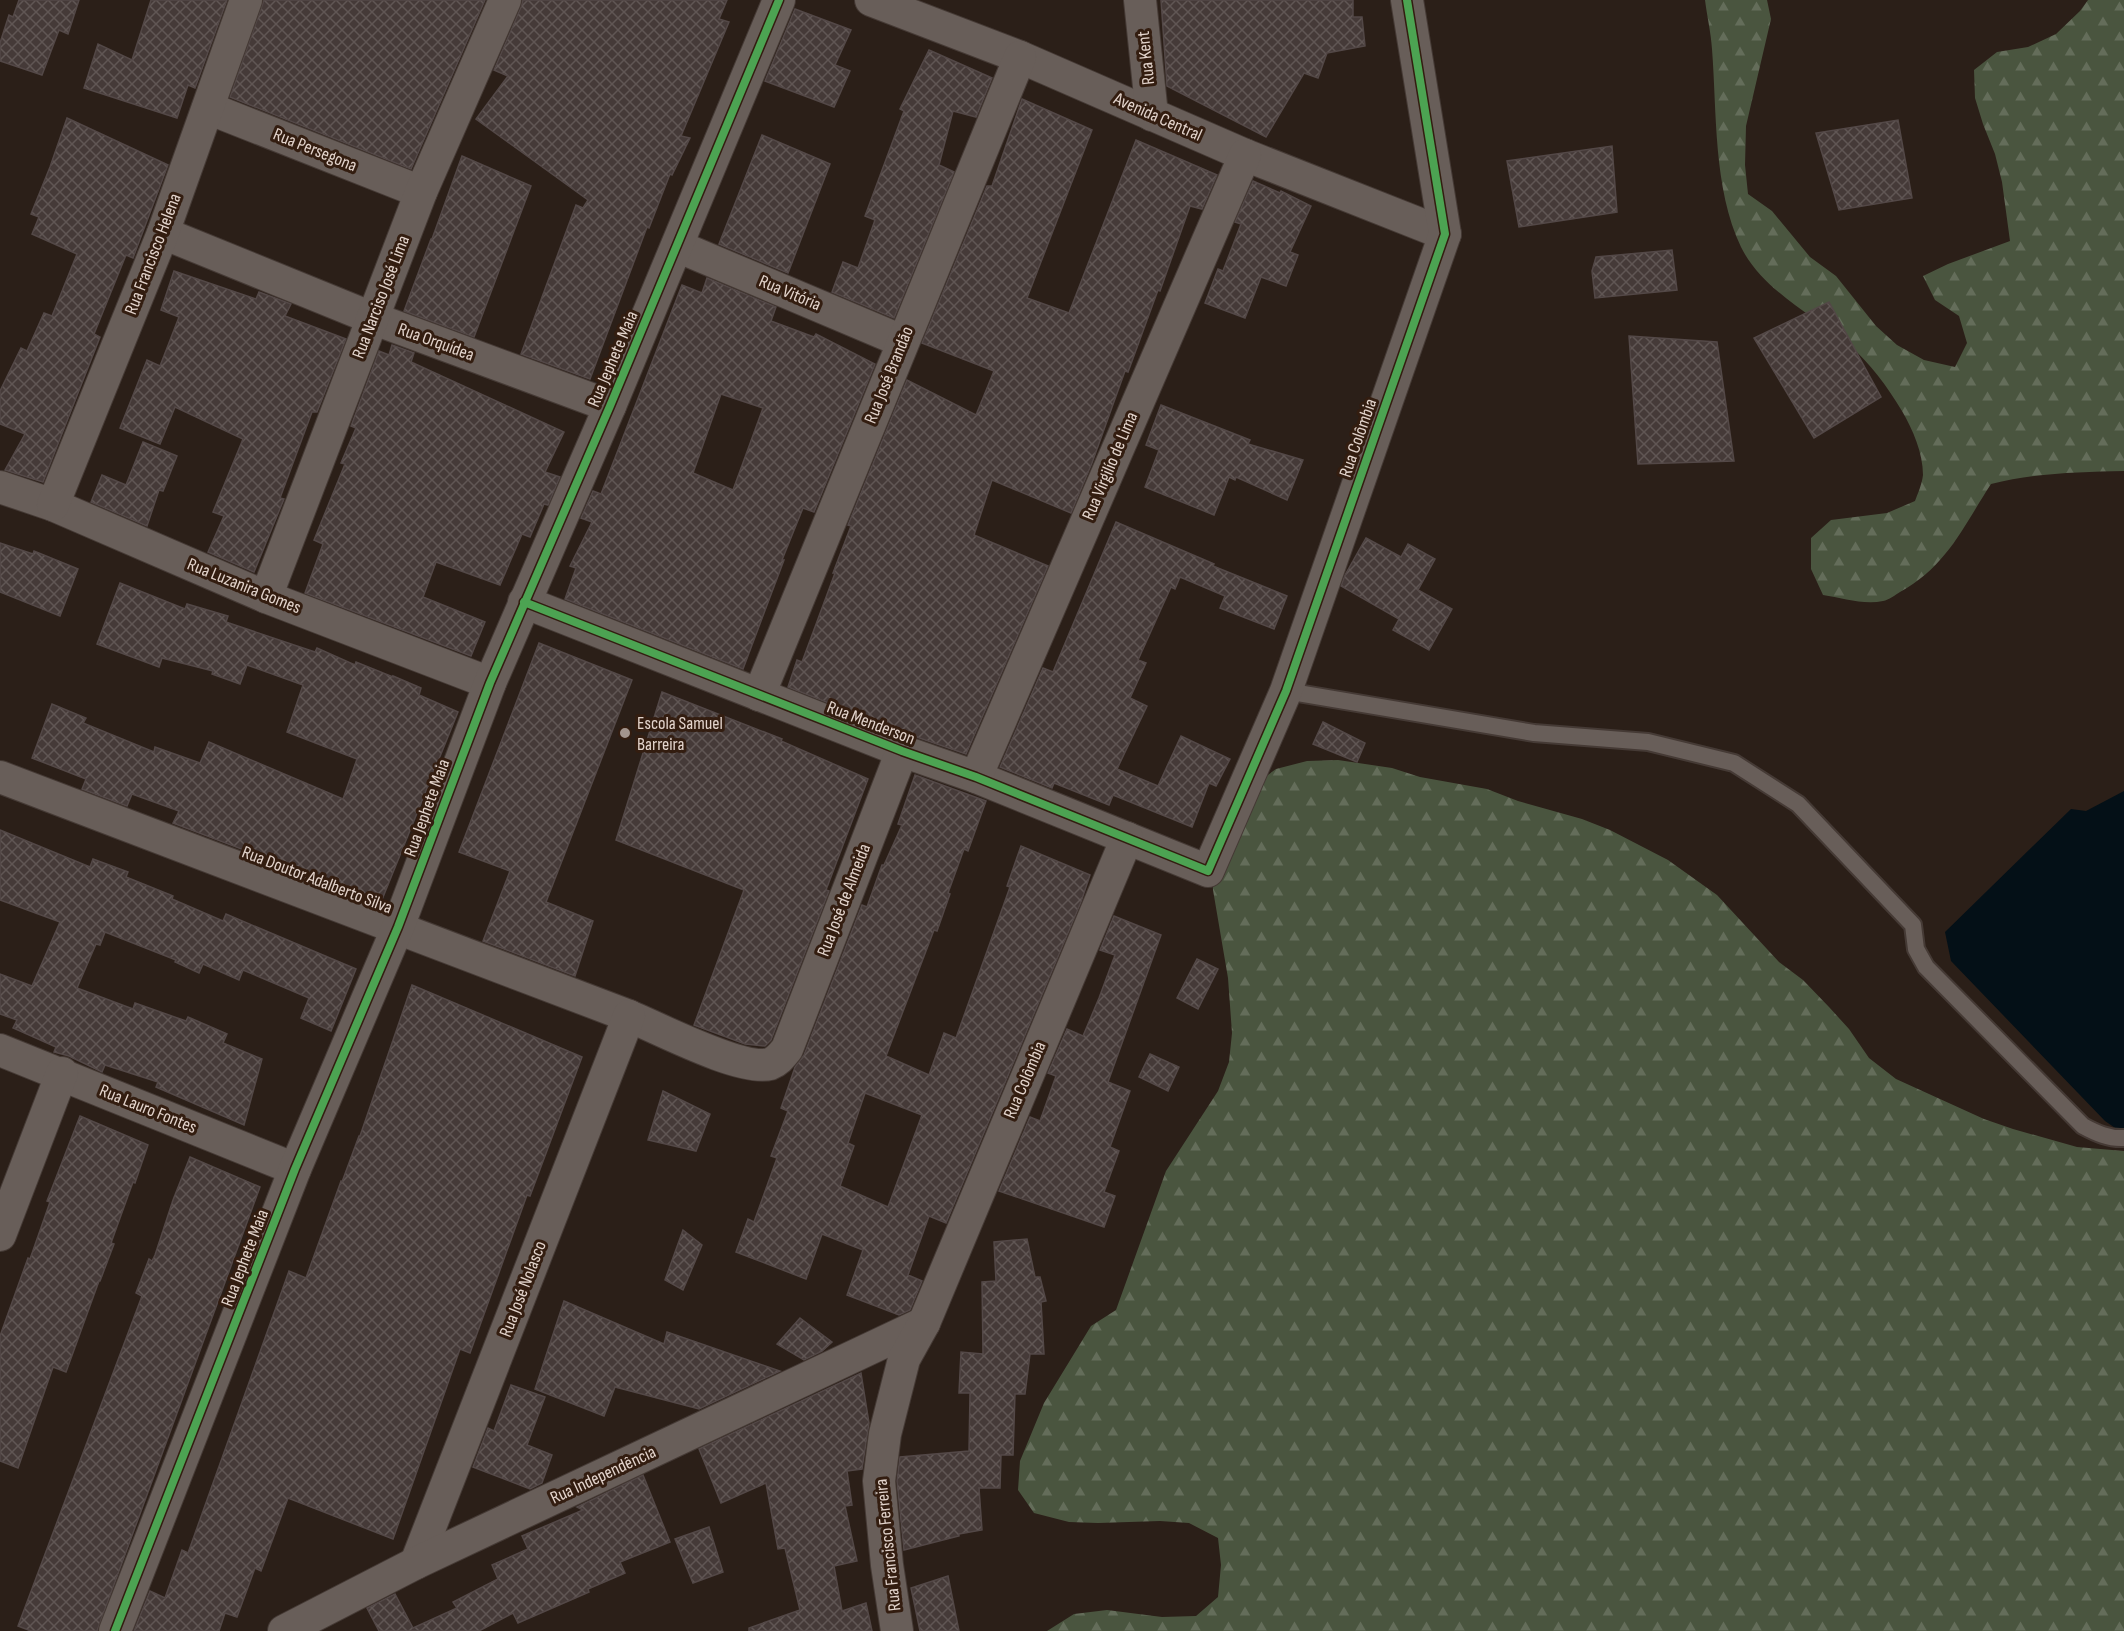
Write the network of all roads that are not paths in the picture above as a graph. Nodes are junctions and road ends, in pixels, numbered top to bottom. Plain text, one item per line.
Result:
1 (246, 0) edge
2 (505, 0) edge
3 (779, 0) edge
4 (1140, 0) edge
5 (1407, 0) edge
6 (886, 2) edge
7 (1020, 57) junction
8 (208, 108) junction
9 (1152, 115) junction
10 (1245, 155) junction
11 (421, 192) junction
12 (163, 233) junction
13 (1445, 234) junction
14 (677, 246) junction
15 (372, 318) junction
16 (902, 341) junction
17 (610, 406) junction
18 (0, 487) edge
19 (53, 506) junction
20 (266, 597) junction
21 (524, 602) junction
22 (490, 683) junction
23 (1286, 691) junction
24 (759, 694) junction
25 (902, 751) junction
26 (0, 777) edge
27 (976, 777) junction
28 (1127, 838) junction
29 (1208, 871) joint
30 (398, 927) junction
31 (629, 1016) junction
32 (786, 1049) joint
33 (0, 1050) edge
34 (62, 1073) junction
35 (2124, 1138) edge
36 (295, 1169) junction
37 (0, 1235) edge
38 (924, 1323) junction
39 (416, 1563) junction
40 (115, 1631) edge
41 (284, 1631) edge
42 (897, 1631) edge

1 - 8 street, Rua Francisco Helena
2 - 11 street, Rua Narciso José Lima
3 - 14 street, Rua Jephete Maia
4 - 9 street, Rua Kent
5 - 13 street, Rua Colômbia
6 - 7 street, Avenida Central
7 - 9 street, Avenida Central
7 - 16 street, Rua José Brandão
8 - 11 street, Rua Persegona
8 - 12 street, Rua Francisco Helena
9 - 10 street, Avenida Central
10 - 13 street, Avenida Central
10 - 27 street, Rua Virgilío de Lima
11 - 15 street, Rua Narciso José Lima
12 - 15 street, Rua Orquídea
12 - 19 street, Rua Francisco Helena
13 - 23 street, Rua Colômbia
14 - 16 street, Rua Vitória
14 - 17 street, Rua Jephete Maia
15 - 17 street, Rua Orquídea
15 - 20 street, Rua Narciso José Lima
16 - 24 street, Rua José Brandão
17 - 21 street, Rua Jephete Maia
18 - 19 street, Rua Luzanira Gomes
19 - 20 street, Rua Luzanira Gomes
20 - 22 street, Rua Luzanira Gomes
21 - 22 street, Rua Jephete Maia
21 - 24 street, Rua Menderson
22 - 30 street, Rua Jephete Maia
23 - 29 street, Rua Colômbia
23 - 35 lane
24 - 25 street, Rua Menderson
25 - 27 street, Rua Menderson
25 - 32 street, Rua José de Almeida
26 - 30 street, Rua Doutor Adalberto Silva
27 - 28 street, Rua Menderson
28 - 29 street, Rua Menderson
28 - 38 street, Rua Colômbia
30 - 31 street, Rua Doutor Adalberto Silva
30 - 36 street, Rua Jephete Maia
31 - 32 street, Rua Doutor Adalberto Silva
31 - 39 street, Rua José Nolasco
33 - 34 street, Rua Lauro Fontes
34 - 36 street, Rua Lauro Fontes
34 - 37 street
36 - 40 street, Rua Jephete Maia
38 - 39 street, Rua Independência
38 - 42 street, Rua Francisco Ferreira
39 - 41 street, Rua Independência

